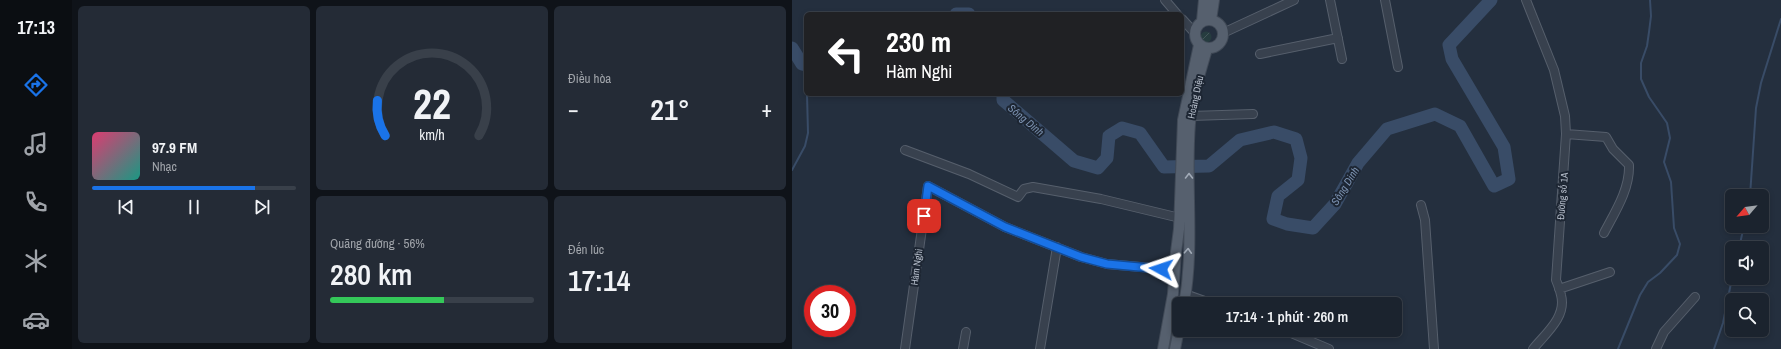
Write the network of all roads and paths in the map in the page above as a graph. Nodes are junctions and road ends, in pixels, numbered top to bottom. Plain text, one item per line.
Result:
1 (1165, 0) edge
2 (1204, 0) edge
3 (1214, 0) edge
4 (1294, 0) edge
5 (1330, 0) edge
6 (1385, 0) edge
7 (1526, 0) edge
8 (1175, 12) edge
9 (1207, 20) junction
10 (1184, 21) edge
11 (1194, 32) junction
12 (1223, 34) junction
13 (1338, 38) junction
14 (1203, 47) junction
15 (1260, 54) dead end
16 (1342, 59) dead end
17 (1398, 66) dead end
18 (1253, 114) dead end
19 (1190, 116) junction
20 (1566, 134) junction
21 (1185, 147) junction
22 (905, 150) dead end
23 (1184, 205) junction
24 (1421, 205) dead end
25 (1180, 218) junction
26 (1604, 233) dead end
27 (1057, 248) junction
28 (1174, 270) junction
29 (1610, 272) dead end
30 (1559, 289) junction
31 (1185, 297) edge
32 (1695, 297) dead end
33 (966, 332) dead end
34 (1177, 337) edge
35 (1301, 337) edge
36 (905, 349) edge
37 (963, 349) edge
38 (1040, 349) edge
39 (1163, 349) edge
40 (1175, 349) edge
41 (1329, 349) edge
42 (1434, 349) edge
43 (1533, 349) edge
44 (1656, 349) edge

1 - 8 street
2 - 9 main road
3 - 9 main road
4 - 12 street
5 - 13 street
6 - 17 street
7 - 20 street, Đường số 1A
9 - 11 main road
9 - 12 main road
10 - 11 street
11 - 14 main road
12 - 14 main road
13 - 15 street
13 - 16 street
14 - 19 main road, Hoàng Diệu
14 - 21 main road, Hoàng Diệu
18 - 19 street
19 - 21 main road, Hoàng Diệu
20 - 26 street
20 - 30 street, Đường số 1A
21 - 23 main road
22 - 25 street
23 - 25 main road
31 -> 23 main road
24 - 42 street
25 - 28 main road
27 - 28 street
27 - 36 street, Hàm Nghi
27 - 38 street
28 - 39 main road
29 - 30 street
30 - 43 street, Đường số 1A
32 - 44 street
33 - 37 street
34 - 40 main road
35 - 41 street

